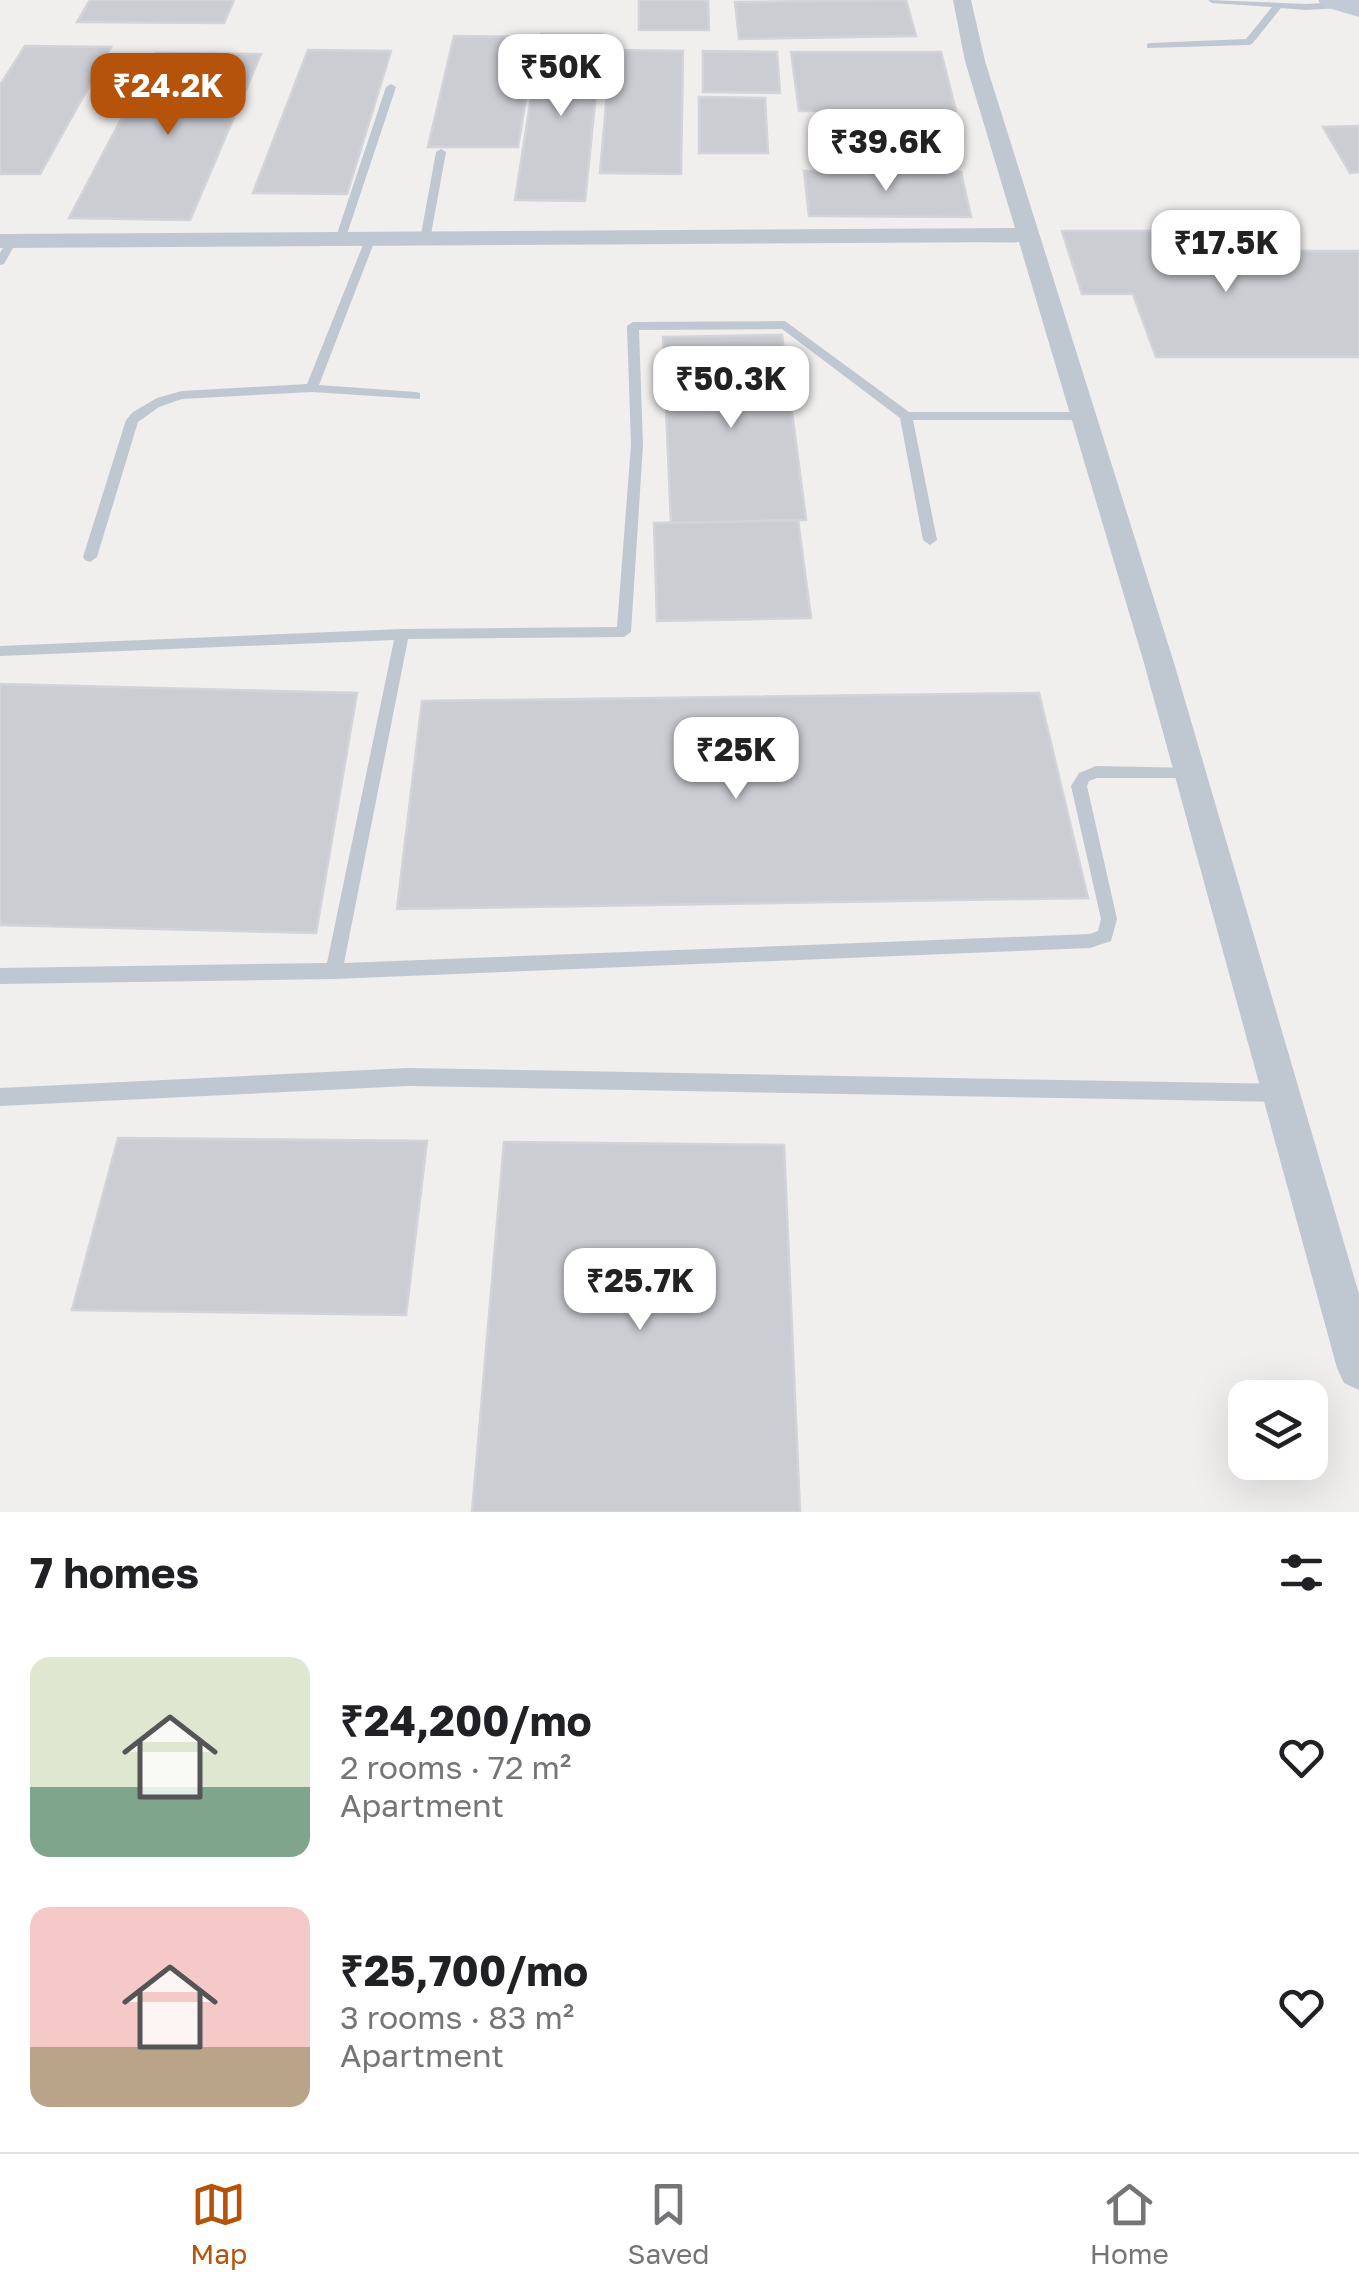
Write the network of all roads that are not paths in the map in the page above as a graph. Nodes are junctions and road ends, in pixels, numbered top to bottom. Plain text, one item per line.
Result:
1 (962, 0) edge
2 (1212, 0) edge
3 (1279, 4) junction
4 (1345, 4) edge
5 (1150, 46) dead end
6 (391, 87) dead end
7 (441, 152) dead end
8 (1027, 235) junction
9 (340, 240) junction
10 (370, 240) junction
11 (426, 240) junction
12 (4, 248) edge
13 (312, 388) junction
14 (416, 396) dead end
15 (906, 416) junction
16 (1083, 416) junction
17 (930, 540) dead end
18 (90, 558) dead end
19 (402, 634) junction
20 (0, 652) edge
21 (1190, 772) junction
22 (334, 971) junction
23 (0, 976) edge
24 (1281, 1092) junction
25 (0, 1097) edge
26 (1359, 1368) edge

1 - 8 street
2 - 3 lane
3 - 4 lane
3 - 5 lane
6 - 9 lane
7 - 11 lane
8 - 11 street
8 - 16 street
9 - 10 street
9 - 12 street
10 - 11 street
10 - 13 lane
13 - 14 lane
13 - 18 lane
15 - 16 lane
15 - 17 lane
15 - 19 lane
16 - 21 street
19 - 20 lane
19 - 22 lane
21 - 22 lane
21 - 24 street
22 - 23 lane
24 - 25 lane
24 - 26 street

